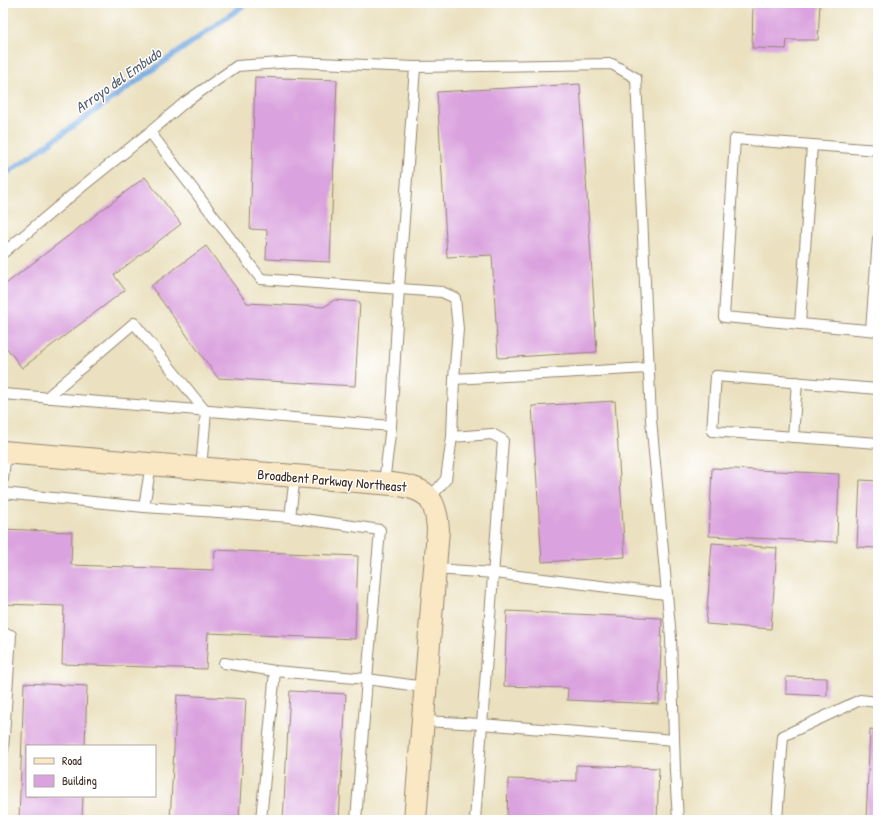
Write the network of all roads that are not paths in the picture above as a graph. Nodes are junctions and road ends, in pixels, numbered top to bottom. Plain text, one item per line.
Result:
1 (415, 67) junction
2 (150, 132) junction
3 (812, 145) junction
4 (878, 150) edge
5 (878, 239) edge
6 (3, 253) edge
7 (399, 288) junction
8 (800, 324) junction
9 (874, 330) edge
10 (648, 368) junction
11 (454, 379) junction
12 (797, 382) junction
13 (878, 389) edge
14 (3, 394) edge
15 (46, 398) junction
16 (206, 412) junction
17 (391, 426) junction
18 (452, 437) junction
19 (793, 437) junction
20 (878, 443) edge
21 (4, 452) edge
22 (151, 464) junction
23 (201, 468) junction
24 (295, 476) junction
25 (3, 479) edge
26 (384, 483) junction
27 (3, 493) edge
28 (430, 498) junction
29 (144, 507) junction
30 (290, 517) junction
31 (435, 569) junction
32 (494, 573) junction
33 (666, 594) junction
34 (3, 634) edge
35 (224, 663) dead end
36 (275, 671) junction
37 (367, 679) junction
38 (426, 687) junction
39 (878, 702) edge
40 (422, 721) junction
41 (481, 724) junction
42 (674, 740) junction
43 (3, 750) edge
44 (261, 820) edge
45 (356, 820) edge
46 (415, 820) edge
47 (475, 820) edge
48 (678, 820) edge
49 (777, 820) edge

1 - 2 lane
1 - 7 lane
1 - 10 lane
2 - 6 lane
2 - 7 lane
3 - 4 lane
3 - 8 lane
3 - 8 lane
5 - 9 lane
7 - 11 lane
7 - 17 lane
8 - 9 lane
10 - 11 lane
10 - 33 lane
11 - 18 lane
12 - 13 lane
12 - 19 lane
12 - 19 lane
14 - 15 lane
15 - 16 lane
15 - 16 lane
16 - 17 lane
16 - 23 lane
17 - 26 lane
18 - 28 lane
18 - 32 lane
19 - 20 lane
21 - 22 street, Broadbent Parkway Northeast
21 - 25 lane
22 - 23 street, Broadbent Parkway Northeast
22 - 29 lane
23 - 24 street, Broadbent Parkway Northeast
24 - 26 street, Broadbent Parkway Northeast
24 - 30 lane
26 - 28 street, Broadbent Parkway Northeast
27 - 29 lane
28 - 31 street
29 - 30 lane
30 - 37 lane
31 - 32 lane
31 - 38 street
32 - 33 lane
32 - 41 lane
33 - 42 lane
34 - 43 lane
35 - 36 lane
36 - 37 lane
36 - 44 lane
37 - 38 lane
37 - 45 lane
38 - 40 street
39 - 49 lane
40 - 41 lane
40 - 46 street
41 - 42 lane
41 - 47 lane
42 - 48 lane

